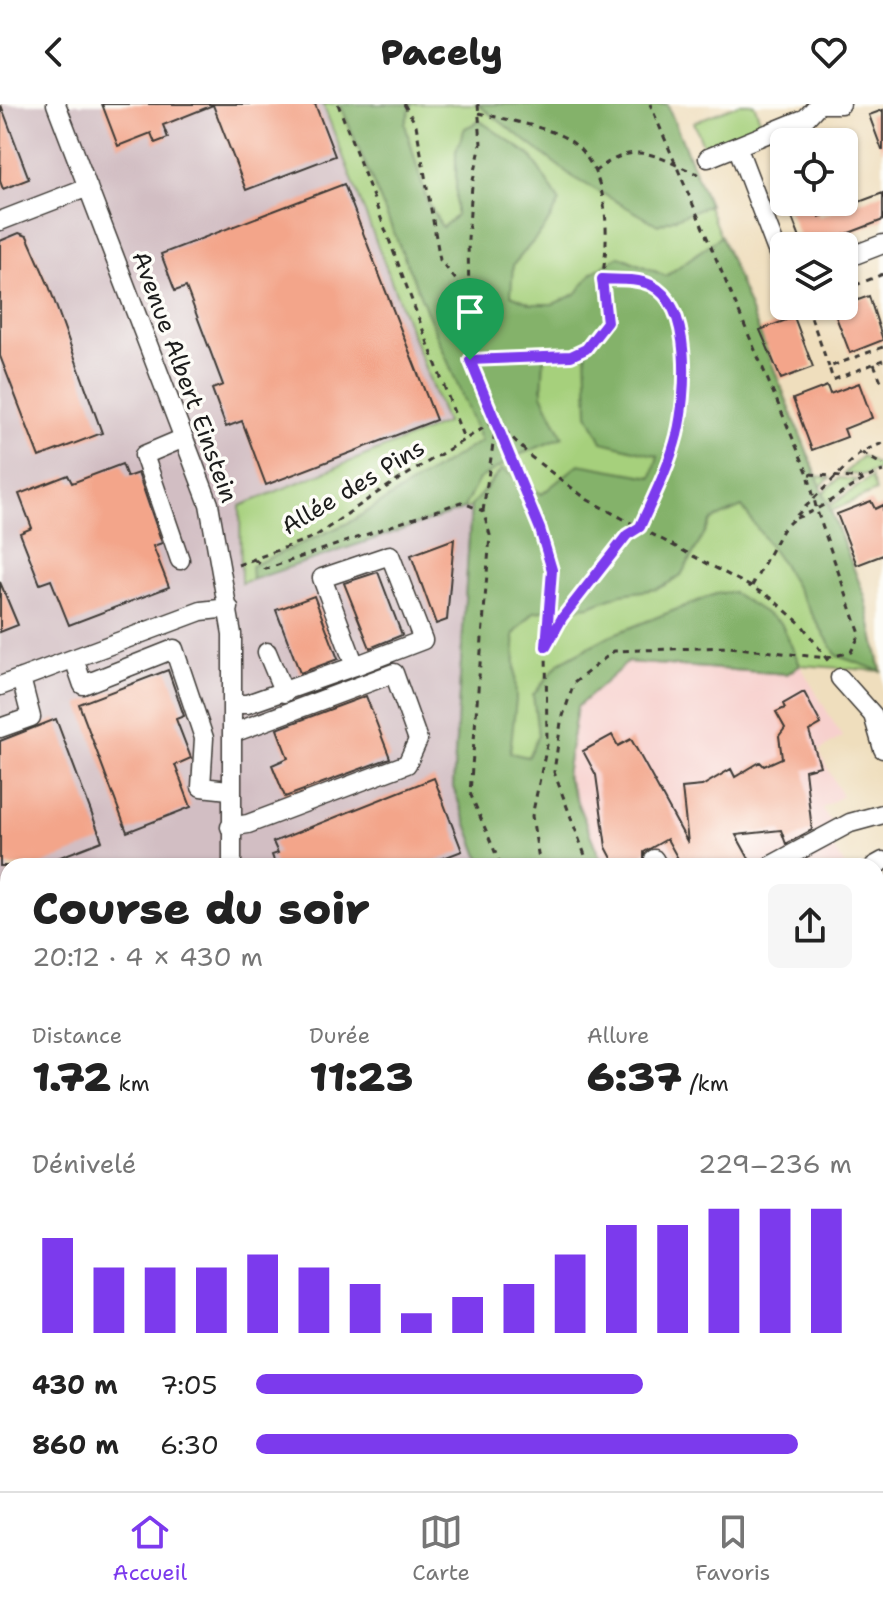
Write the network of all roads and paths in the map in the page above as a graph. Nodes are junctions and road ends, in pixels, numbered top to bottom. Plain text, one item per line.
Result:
1 (56, 104) edge
2 (338, 104) edge
3 (404, 104) edge
4 (478, 104) edge
5 (650, 104) edge
6 (818, 104) edge
7 (841, 104) edge
8 (479, 113) junction
9 (737, 146) junction
10 (708, 158) dead end
11 (678, 166) junction
12 (594, 172) junction
13 (697, 174) dead end
14 (88, 187) junction
15 (0, 221) edge
16 (770, 232) edge
17 (883, 244) edge
18 (858, 254) edge
19 (882, 274) edge
20 (602, 279) junction
21 (883, 281) edge
22 (858, 284) edge
23 (469, 296) junction
24 (812, 320) edge
25 (883, 347) edge
26 (470, 360) junction
27 (883, 360) edge
28 (874, 364) junction
29 (829, 367) junction
30 (883, 386) edge
31 (496, 421) junction
32 (184, 438) junction
33 (464, 439) junction
34 (883, 443) edge
35 (861, 452) junction
36 (883, 465) edge
37 (883, 471) edge
38 (808, 474) junction
39 (838, 476) junction
40 (862, 479) junction
41 (814, 499) junction
42 (483, 511) dead end
43 (817, 511) junction
44 (793, 519) junction
45 (640, 527) junction
46 (180, 560) dead end
47 (223, 569) junction
48 (752, 586) junction
49 (229, 608) junction
50 (546, 647) junction
51 (267, 652) dead end
52 (826, 658) junction
53 (74, 659) junction
54 (355, 666) junction
55 (21, 678) junction
56 (840, 678) joint
57 (0, 686) edge
58 (284, 693) junction
59 (234, 704) junction
60 (878, 711) edge
61 (0, 728) edge
62 (233, 733) junction
63 (883, 749) edge
64 (229, 790) junction
65 (883, 814) edge
66 (230, 827) junction
67 (232, 858) edge
68 (539, 858) edge
69 (586, 858) edge
70 (785, 858) edge

1 - 14 street, Avenue Albert Einstein
2 - 33 path
3 - 23 path
4 - 8 path
5 - 11 path
6 - 7 street
6 - 9 street
8 - 12 path
8 - 23 path
9 - 10 street
9 - 16 street
11 - 12 path
11 - 13 path
11 - 38 path
12 - 20 path
14 - 15 street
14 - 32 street, Avenue Albert Einstein
17 - 18 street
19 - 21 path
19 - 22 path
20 - 26 path
20 - 45 path
23 - 26 path
24 - 29 path
25 - 29 path
26 - 31 path
27 - 28 path
28 - 29 path
28 - 30 path
31 - 33 path, Allée des Pins
31 - 42 path
31 - 45 path
31 - 50 path
32 - 46 street
32 - 47 street, Avenue Albert Einstein
33 - 47 path, Allée des Pins
34 - 35 path
35 - 36 path
35 - 39 path
37 - 40 path
38 - 39 path
38 - 41 path
39 - 40 path
39 - 41 path
40 - 43 path
41 - 43 path
41 - 44 path
43 - 44 path
43 - 52 path
44 - 48 path
45 - 48 path
45 - 50 path
47 - 49 street, Avenue Albert Einstein
48 - 52 path
49 - 53 street
49 - 59 street, Avenue Albert Einstein
50 - 68 path
51 - 58 street
52 - 56 path
52 - 69 path
53 - 55 street
53 - 64 street
54 - 54 street
54 - 58 street
55 - 57 street
55 - 61 street
56 - 60 street
58 - 59 street
59 - 62 street, Avenue Albert Einstein
60 - 63 street
62 - 64 street, Avenue Albert Einstein
62 - 66 street
64 - 66 street, Avenue Albert Einstein
65 - 70 street
66 - 67 street, Avenue Albert Einstein

